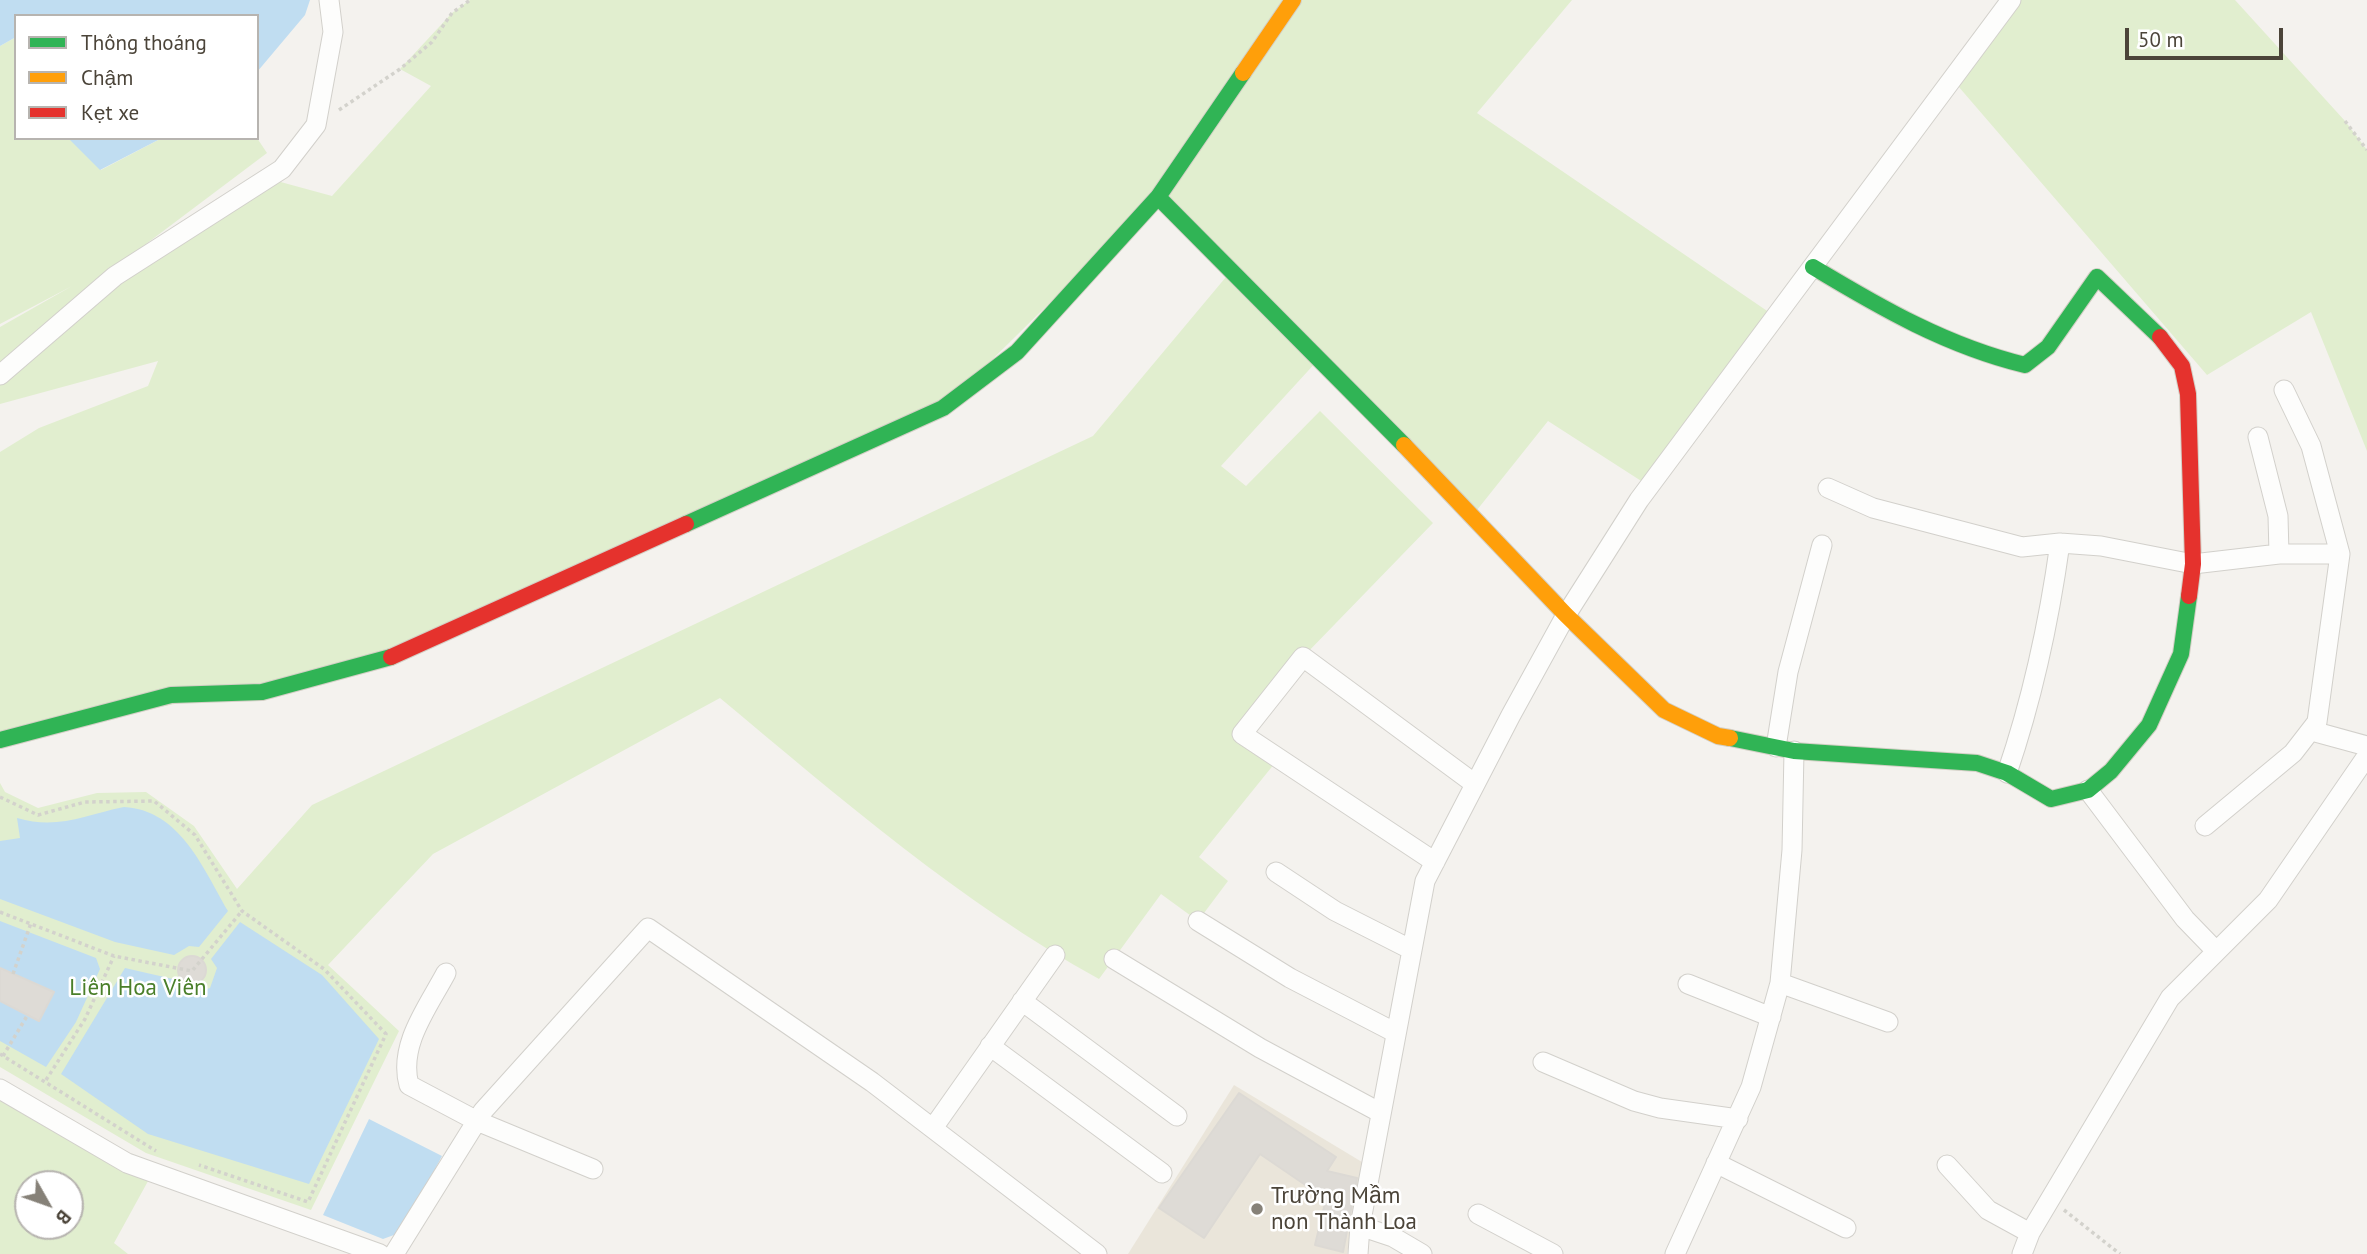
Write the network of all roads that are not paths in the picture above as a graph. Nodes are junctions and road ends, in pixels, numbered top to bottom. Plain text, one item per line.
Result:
1 (329, 0) edge
2 (1293, 0) edge
3 (2011, 0) edge
4 (1158, 197) junction
5 (1813, 267) junction
6 (0, 375) edge
7 (2284, 390) dead end
8 (2258, 437) dead end
9 (1828, 488) dead end
10 (2060, 543) junction
11 (1822, 545) dead end
12 (2279, 554) junction
13 (2340, 554) junction
14 (2193, 564) junction
15 (1566, 615) junction
16 (2312, 731) junction
17 (0, 740) edge
18 (2367, 746) edge
19 (1785, 749) junction
20 (2367, 756) edge
21 (2007, 773) junction
22 (1475, 784) junction
23 (2088, 790) junction
24 (2205, 826) dead end
25 (1435, 862) junction
26 (1276, 873) dead end
27 (1198, 920) dead end
28 (1412, 950) junction
29 (2216, 951) junction
30 (1055, 955) dead end
31 (1114, 959) dead end
32 (446, 973) dead end
33 (1780, 983) junction
34 (1689, 984) dead end
35 (1022, 1001) junction
36 (1771, 1017) junction
37 (1888, 1022) dead end
38 (1396, 1033) junction
39 (990, 1046) junction
40 (1543, 1062) dead end
41 (0, 1089) edge
42 (1381, 1113) junction
43 (1177, 1116) dead end
44 (1738, 1119) junction
45 (477, 1121) junction
46 (933, 1128) junction
47 (1716, 1163) junction
48 (1947, 1165) dead end
49 (593, 1169) dead end
50 (1162, 1173) dead end
51 (1478, 1214) dead end
52 (1360, 1226) junction
53 (1846, 1228) dead end
54 (2030, 1233) junction
55 (380, 1254) edge
56 (394, 1254) edge
57 (1097, 1254) edge
58 (1357, 1254) edge
59 (1422, 1254) edge
60 (1553, 1254) edge
61 (1675, 1254) edge
62 (2022, 1254) edge

1 - 6 street
2 - 4 street
3 - 5 street
4 - 15 street
4 - 17 street
5 - 14 street
5 - 15 street
7 - 13 street
8 - 12 street
9 - 10 street
10 - 14 street
10 - 21 street
11 - 19 street
12 - 13 street
12 - 14 street
13 - 16 street
14 - 23 street
15 - 19 street
15 - 22 street
16 - 18 street
16 - 24 street
19 - 21 street
19 - 33 street
20 - 29 street
21 - 23 street
22 - 25 street
22 - 25 street
23 - 29 street
25 - 28 street
26 - 28 street
27 - 38 street
28 - 38 street
29 - 54 street
30 - 35 street
31 - 42 street
32 - 45 street
33 - 36 street
33 - 37 street
34 - 36 street
35 - 39 street
35 - 43 street
36 - 44 street
38 - 42 street
39 - 46 street
39 - 50 street
40 - 44 street
41 - 55 street
42 - 52 street
44 - 47 street
45 - 46 street
45 - 49 street
45 - 56 street
46 - 57 street
47 - 53 street
47 - 61 street
48 - 54 street
51 - 60 street
52 - 58 street
52 - 59 street
54 - 62 street

